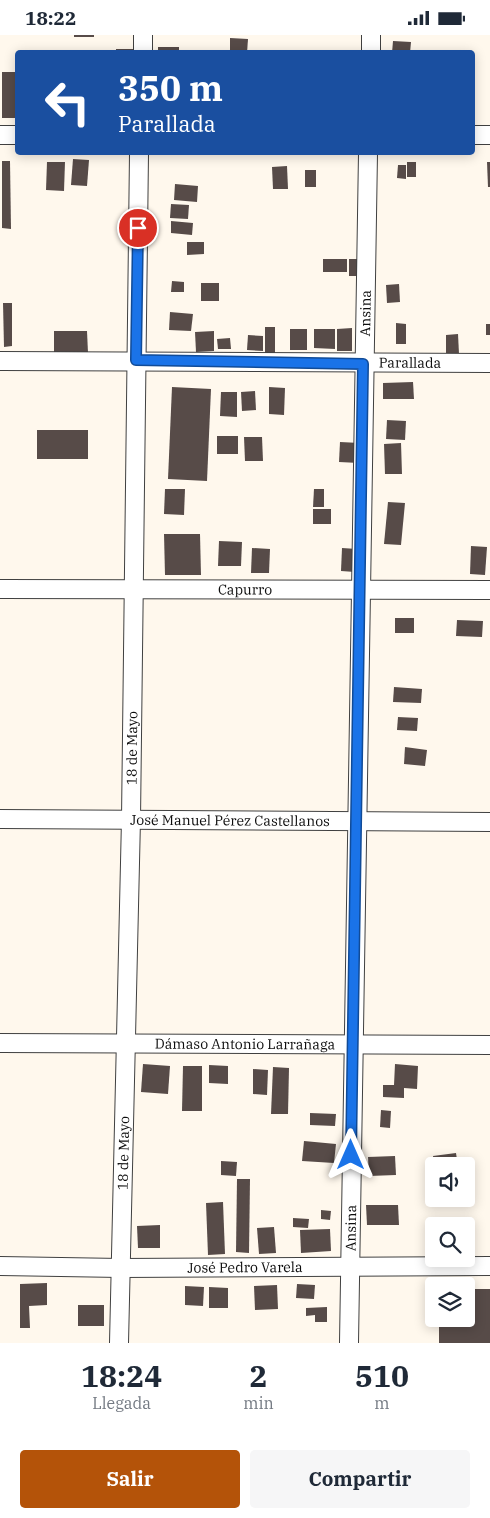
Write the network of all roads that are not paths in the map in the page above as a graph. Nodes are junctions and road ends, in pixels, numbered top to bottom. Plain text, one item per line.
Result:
1 (143, 35) edge
2 (371, 35) edge
3 (142, 50) edge
4 (371, 50) edge
5 (0, 135) edge
6 (15, 135) edge
7 (475, 135) edge
8 (490, 135) edge
9 (139, 155) edge
10 (368, 155) edge
11 (136, 360) junction
12 (0, 361) edge
13 (490, 363) edge
14 (363, 364) junction
15 (0, 589) edge
16 (362, 590) junction
17 (490, 590) edge
18 (133, 591) junction
19 (0, 819) edge
20 (131, 819) junction
21 (357, 821) junction
22 (490, 822) edge
23 (0, 1043) edge
24 (125, 1044) junction
25 (352, 1045) junction
26 (490, 1045) edge
27 (350, 1266) junction
28 (490, 1266) edge
29 (0, 1267) edge
30 (121, 1268) junction
31 (119, 1343) edge
32 (349, 1343) edge

1 - 3 street
2 - 4 street
5 - 6 street
7 - 8 street
9 - 11 street, 18 de Mayo
10 - 14 street, Ansina
11 - 12 street, Parallada
11 - 14 street, Parallada
11 - 18 street, 18 de Mayo
13 - 14 street, Parallada
14 - 16 street, Ansina
15 - 18 street, Capurro
16 - 17 street, Capurro
16 - 18 street, Capurro
16 - 21 street, Ansina
18 - 20 street, 18 de Mayo
19 - 20 street, José Manuel Pérez Castellanos
20 - 21 street, José Manuel Pérez Castellanos
20 - 24 street, 18 de Mayo
21 - 22 street, José Manuel Pérez Castellanos
21 - 25 street, Ansina
23 - 24 street, Dámaso Antonio Larrañaga
24 - 25 street, Dámaso Antonio Larrañaga
24 - 30 street, 18 de Mayo
25 - 26 street, Dámaso Antonio Larrañaga
25 - 27 street, Ansina
27 - 28 street, José Pedro Varela
27 - 30 street, José Pedro Varela
27 - 32 street, Ansina
29 - 30 street, José Pedro Varela
30 - 31 street, 18 de Mayo

